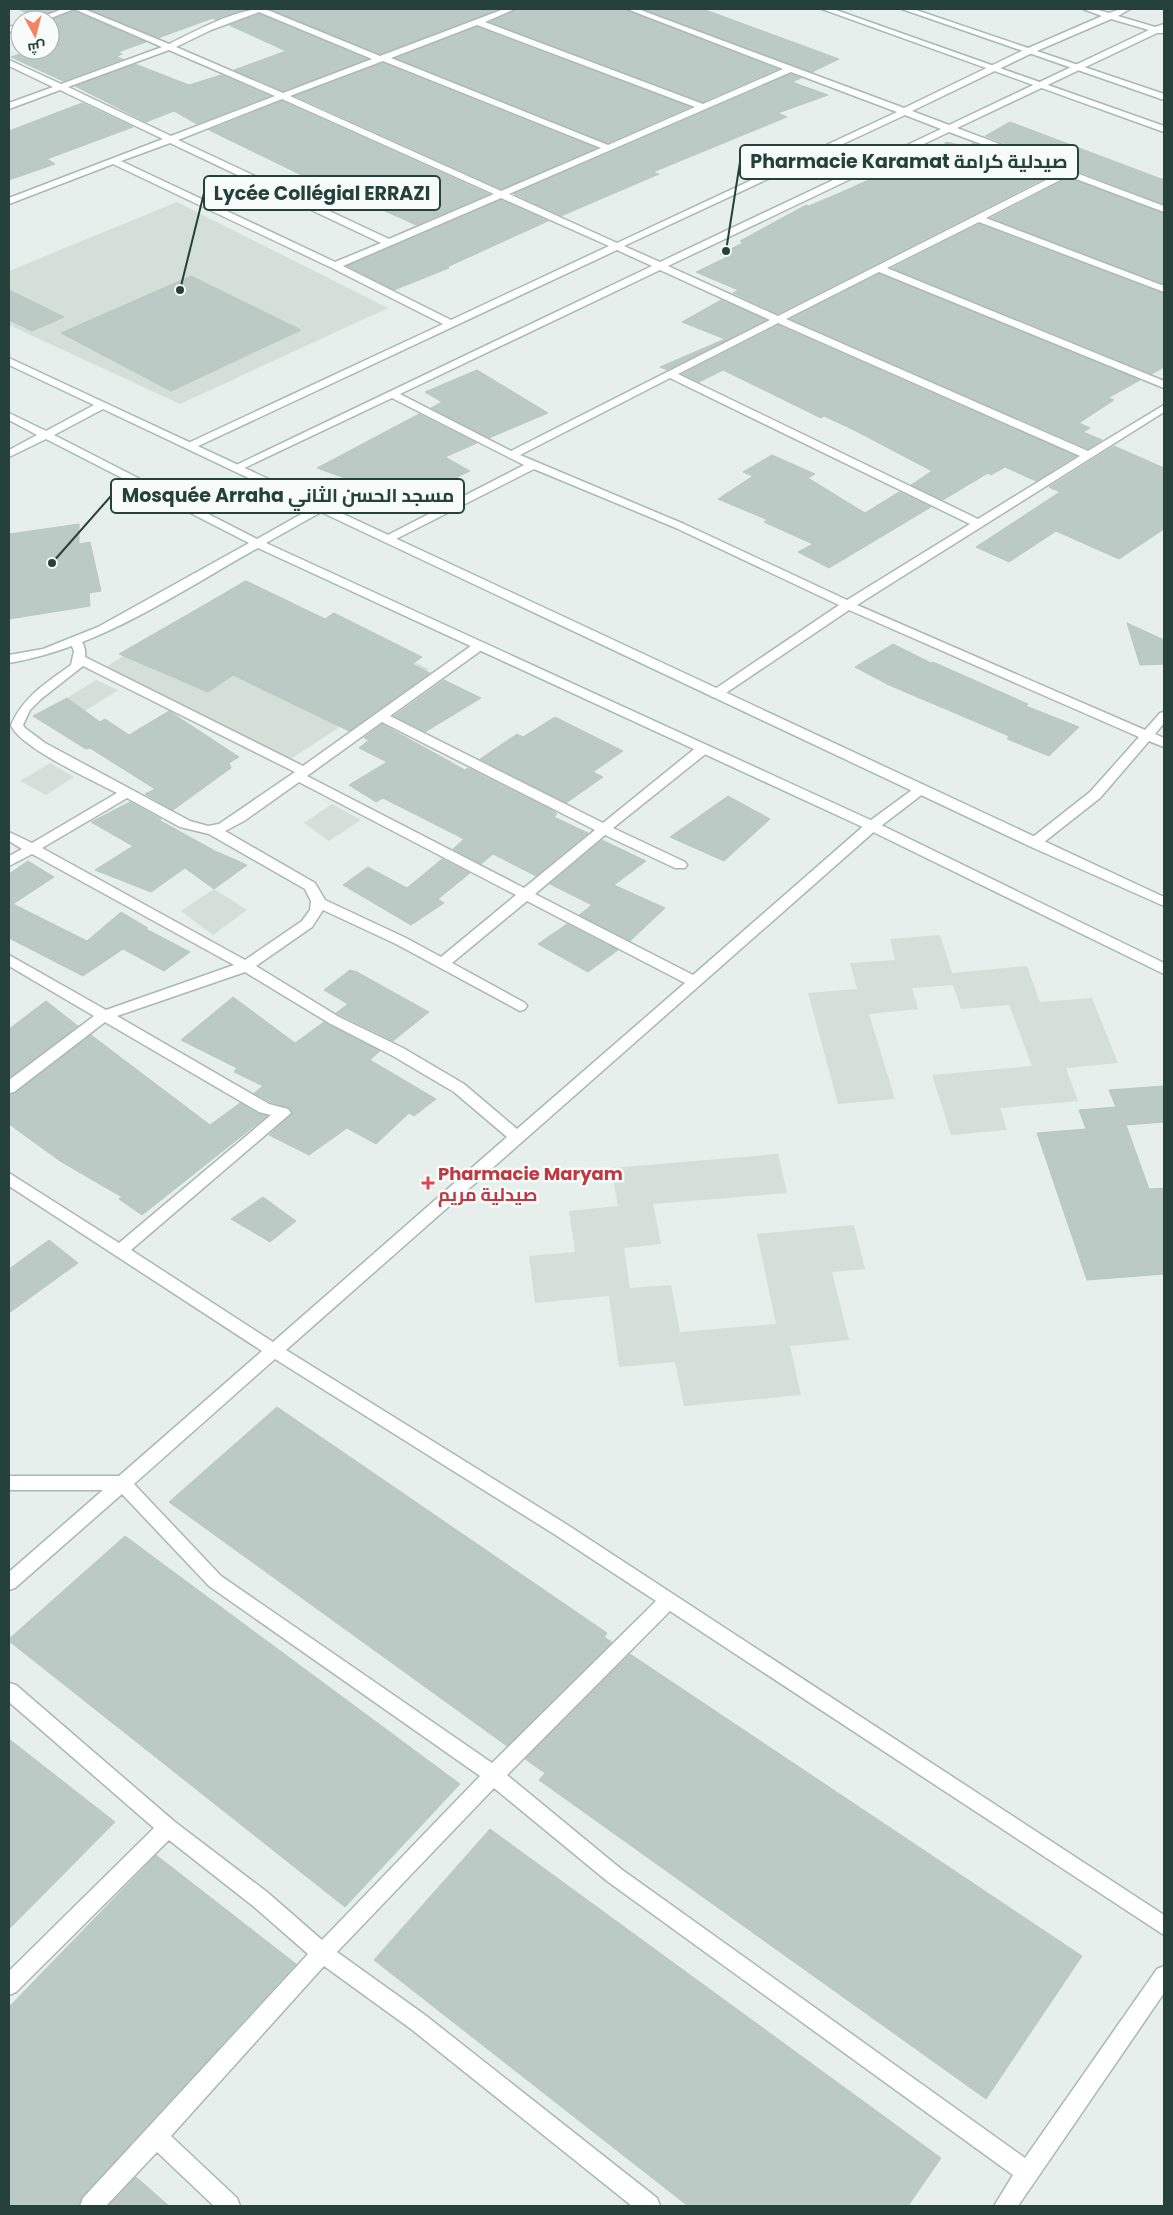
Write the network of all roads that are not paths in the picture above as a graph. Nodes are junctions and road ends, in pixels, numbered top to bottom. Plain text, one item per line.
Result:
1 (78, 9) edge
2 (260, 9) edge
3 (511, 9) edge
4 (631, 9) edge
5 (826, 9) edge
6 (906, 9) edge
7 (1087, 9) edge
8 (1126, 9) edge
9 (1110, 16) junction
10 (477, 22) junction
11 (1161, 29) edge
12 (167, 48) junction
13 (1029, 51) junction
14 (382, 59) junction
15 (9, 63) edge
16 (793, 68) junction
17 (1076, 68) junction
18 (993, 70) junction
19 (1039, 86) junction
20 (60, 88) junction
21 (281, 96) junction
22 (1164, 97) edge
23 (9, 106) edge
24 (703, 107) junction
25 (906, 111) junction
26 (950, 128) junction
27 (1164, 129) edge
28 (169, 140) junction
29 (609, 148) junction
30 (113, 161) junction
31 (1067, 173) junction
32 (502, 194) junction
33 (9, 201) edge
34 (1164, 209) edge
35 (978, 218) junction
36 (389, 243) junction
37 (618, 246) junction
38 (335, 266) junction
39 (659, 266) junction
40 (878, 268) junction
41 (1164, 289) edge
42 (778, 319) junction
43 (451, 324) junction
44 (9, 361) edge
45 (670, 374) junction
46 (1164, 385) edge
47 (392, 394) junction
48 (103, 405) junction
49 (1164, 408) edge
50 (9, 416) edge
51 (47, 434) junction
52 (190, 446) junction
53 (9, 454) edge
54 (511, 454) junction
55 (1090, 456) junction
56 (534, 464) junction
57 (236, 468) junction
58 (320, 508) junction
59 (980, 524) junction
60 (388, 539) junction
61 (257, 543) junction
62 (848, 605) junction
63 (76, 642) junction
64 (479, 646) junction
65 (80, 658) junction
66 (9, 659) edge
67 (716, 694) junction
68 (383, 716) junction
69 (1164, 716) edge
70 (14, 720) edge
71 (1146, 736) junction
72 (1164, 743) edge
73 (703, 749) junction
74 (300, 774) junction
75 (921, 790) junction
76 (127, 793) junction
77 (872, 826) junction
78 (604, 829) junction
79 (214, 831) junction
80 (9, 836) edge
81 (1034, 843) junction
82 (31, 849) junction
83 (9, 862) edge
84 (680, 865) dead end
85 (528, 895) junction
86 (1164, 902) edge
87 (318, 903) junction
88 (9, 960) edge
89 (442, 964) junction
90 (246, 966) junction
91 (1164, 969) edge
92 (695, 982) junction
93 (520, 1006) dead end
94 (103, 1016) junction
95 (9, 1088) edge
96 (518, 1138) junction
97 (9, 1178) edge
98 (120, 1251) junction
99 (275, 1351) junction
100 (9, 1482) edge
101 (122, 1484) junction
102 (9, 1583) edge
103 (669, 1600) junction
104 (9, 1691) edge
105 (492, 1774) junction
106 (168, 1828) junction
107 (1164, 1926) edge
108 (322, 1953) junction
109 (1164, 1976) edge
110 (9, 1985) edge
111 (157, 2137) junction
112 (1027, 2172) junction
113 (90, 2206) edge
114 (229, 2206) edge
115 (649, 2206) edge
116 (1005, 2206) edge

1 - 12 street
2 - 12 street
2 - 14 street
3 - 10 street
4 - 16 street
5 - 18 street
6 - 13 street
7 - 9 street
8 - 9 street
9 - 11 street
9 - 13 street
10 - 14 street
10 - 24 street
11 - 17 street
12 - 20 street
12 - 21 street
13 - 17 street
13 - 18 street
14 - 21 street
14 - 29 street
15 - 20 street
16 - 24 street
16 - 25 street
17 - 19 street
17 - 22 street
18 - 19 street
18 - 25 street
19 - 26 street
19 - 27 street
20 - 23 street
20 - 28 street
21 - 28 street
21 - 32 street
24 - 29 street
25 - 26 street
25 - 37 street
26 - 31 street
26 - 39 street
28 - 30 street
28 - 36 street
29 - 32 street
30 - 33 street
30 - 38 street
31 - 34 street
31 - 35 street
32 - 36 street
32 - 37 street
35 - 40 street
35 - 41 street
36 - 38 street
37 - 39 street
37 - 43 street
38 - 43 street
39 - 42 street
39 - 47 street
40 - 42 street
40 - 46 street
42 - 45 street
42 - 55 street
43 - 52 street
44 - 48 street
45 - 54 street
45 - 59 street
47 - 54 street
47 - 57 street
48 - 51 street
48 - 52 street
49 - 55 street
50 - 51 street
51 - 53 street
51 - 61 street
52 - 57 street
54 - 56 street
55 - 59 street
56 - 60 street
56 - 62 street
57 - 58 street
58 - 60 street
58 - 61 street
59 - 62 street
60 - 67 street
61 - 63 street
61 - 64 street
62 - 67 street
62 - 71 street
63 - 65 street
63 - 66 street
64 - 68 street
64 - 73 street
65 - 70 street
65 - 74 street
67 - 75 street
68 - 74 street
68 - 78 street
69 - 71 street
70 - 76 street
71 - 72 street
71 - 81 street
73 - 77 street
73 - 78 street
74 - 79 street
74 - 85 street
75 - 77 street
75 - 81 street
76 - 79 street
76 - 82 street
77 - 91 street
77 - 92 street
78 - 84 street
78 - 85 street
79 - 87 street
80 - 82 street
81 - 86 street
82 - 83 street
82 - 90 street
85 - 89 street
85 - 92 street
87 - 89 street
87 - 90 street
88 - 94 street
89 - 93 street
90 - 94 street
90 - 96 street
92 - 96 street
94 - 95 street
94 - 98 street
96 - 99 street
97 - 98 street
98 - 99 street
99 - 101 street
99 - 103 street
100 - 101 street
101 - 102 street
101 - 105 street
103 - 105 street
103 - 107 street
104 - 106 street
105 - 108 street
105 - 112 street
106 - 108 street
106 - 110 street
108 - 111 street
108 - 115 street
109 - 112 street
111 - 113 street
111 - 114 street
112 - 116 street

